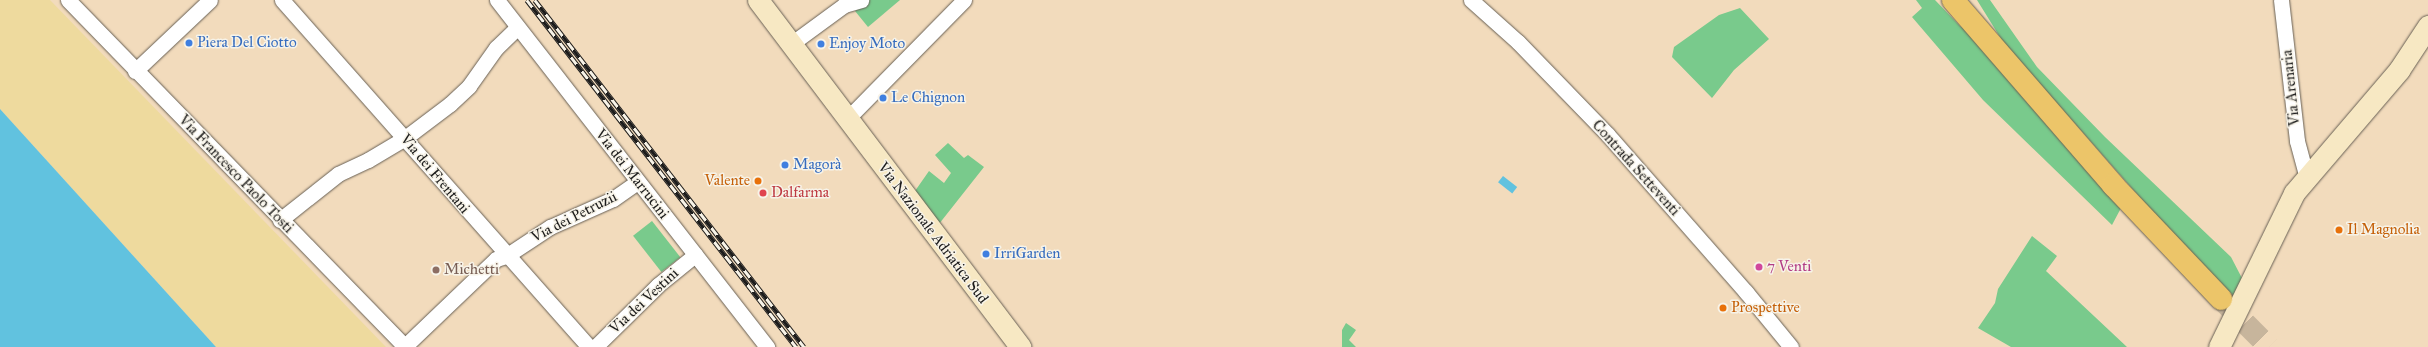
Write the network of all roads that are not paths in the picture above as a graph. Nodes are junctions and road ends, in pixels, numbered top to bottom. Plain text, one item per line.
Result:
1 (68, 0) edge
2 (210, 0) edge
3 (282, 0) edge
4 (497, 0) edge
5 (758, 0) edge
6 (861, 0) edge
7 (964, 0) edge
8 (1471, 0) edge
9 (1953, 0) edge
10 (2281, 0) edge
11 (2428, 26) edge
12 (518, 27) junction
13 (791, 44) junction
14 (135, 71) junction
15 (847, 119) junction
16 (405, 138) junction
17 (2306, 176) junction
18 (637, 182) junction
19 (280, 220) junction
20 (695, 255) junction
21 (506, 256) junction
22 (2221, 299) tunnel mouth
23 (764, 346) edge
24 (404, 347) edge
25 (589, 347) edge
26 (595, 347) edge
27 (1020, 347) edge
28 (1791, 347) edge
29 (2219, 347) edge

1 - 14 street, Via Francesco Paolo Tosti
2 - 14 street
3 - 16 street, Via dei Frentani
4 - 12 street, Via dei Marrucini
5 - 13 main road, Via Nazionale Adriatica Sud
6 - 13 street
7 - 15 street
8 - 28 street, Contrada Setteventi
9 - 22 highway
10 - 17 street, Via Arenaria
11 - 17 main road
12 - 16 street
12 - 18 street, Via dei Marrucini
13 - 15 main road, Via Nazionale Adriatica Sud
14 - 19 street, Via Francesco Paolo Tosti
15 - 27 main road, Via Nazionale Adriatica Sud
16 - 19 street
16 - 21 street, Via dei Frentani
17 - 29 main road
18 - 20 street, Via dei Marrucini
18 - 21 street, Via dei Petruzii
19 - 24 street, Via Francesco Paolo Tosti
20 - 23 street, Via dei Marrucini
20 - 26 street, Via dei Vestini
21 - 24 street, Via dei Petruzii
21 - 25 street, Via dei Frentani

